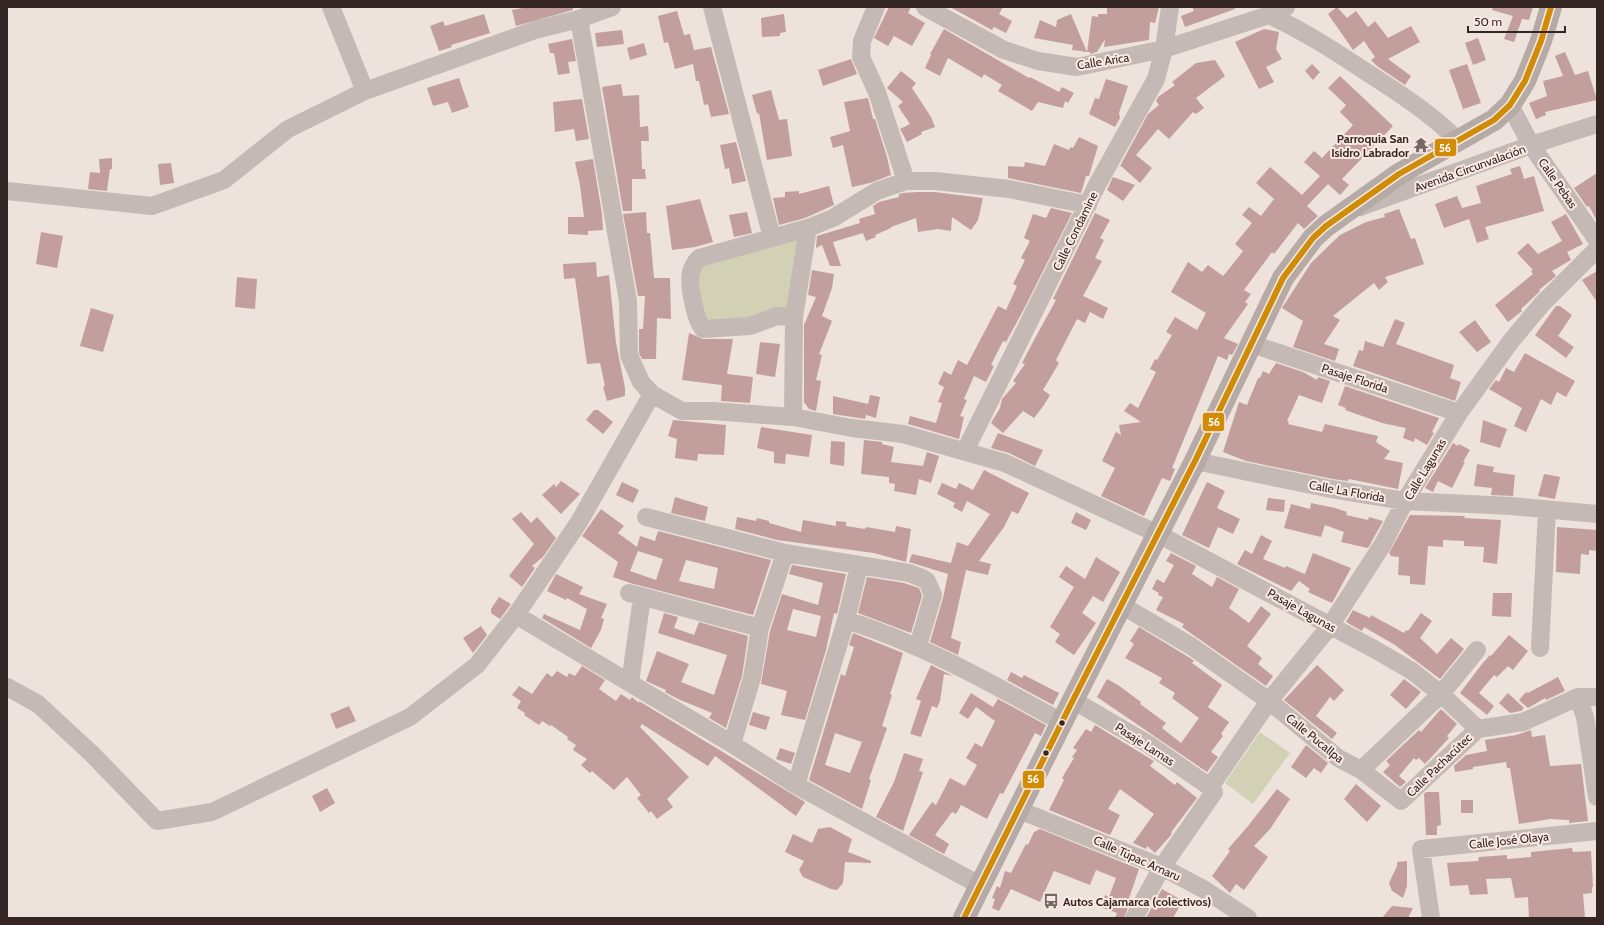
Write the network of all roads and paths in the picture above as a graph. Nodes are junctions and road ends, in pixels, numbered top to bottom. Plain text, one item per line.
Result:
1 (331, 7) edge
2 (612, 7) edge
3 (712, 7) edge
4 (876, 7) edge
5 (925, 7) edge
6 (1170, 7) edge
7 (1286, 7) edge
8 (1551, 7) edge
9 (1269, 15) junction
10 (579, 19) junction
11 (1164, 50) junction
12 (365, 91) junction
13 (1510, 105) junction
14 (1597, 124) edge
15 (1458, 141) junction
16 (1531, 145) junction
17 (906, 181) junction
18 (7, 191) edge
19 (1088, 205) junction
20 (1343, 213) junction
21 (808, 228) junction
22 (772, 238) junction
23 (1597, 240) edge
24 (1597, 249) edge
25 (794, 317) junction
26 (1252, 344) junction
27 (652, 394) junction
28 (1459, 413) junction
29 (793, 417) junction
30 (965, 450) junction
31 (1195, 461) junction
32 (1405, 501) junction
33 (1547, 510) junction
34 (1597, 514) edge
35 (646, 517) dead end
36 (1158, 534) junction
37 (785, 553) junction
38 (859, 566) junction
39 (1122, 606) junction
40 (516, 615) junction
41 (846, 620) junction
42 (1330, 626) junction
43 (760, 628) junction
44 (918, 646) junction
45 (1540, 648) dead end
46 (1477, 650) dead end
47 (630, 683) junction
48 (7, 687) edge
49 (1441, 694) junction
50 (1578, 697) junction
51 (1597, 697) edge
52 (1073, 700) junction
53 (1269, 701) junction
54 (1062, 722) junction
55 (1478, 729) junction
56 (732, 744) junction
57 (1361, 770) junction
58 (796, 785) junction
59 (1212, 790) junction
60 (1597, 797) edge
61 (1401, 802) joint
62 (1019, 810) junction
63 (1597, 831) edge
64 (1162, 867) junction
65 (981, 886) junction
66 (964, 918) edge
67 (1134, 918) edge
68 (1248, 918) edge
69 (1431, 918) edge

1 - 12 street
2 - 10 street
3 - 22 street
4 - 17 street
5 - 11 street, Calle Arica
6 - 11 street, Calle Condamine
7 - 9 street, Calle Arica
8 - 13 highway
9 - 11 street, Calle Arica
9 - 15 street
10 - 12 street
10 - 27 street
11 - 19 street, Calle Condamine
12 - 18 street
13 - 15 highway
13 - 16 street, Calle Pebas
14 - 16 street, Avenida Circunvalación
15 - 20 highway
16 - 20 street, Avenida Circunvalación
16 - 23 street, Calle Pebas
17 - 19 street
17 - 21 street
19 - 30 street, Calle Condamine
20 - 26 highway
21 - 22 street
21 - 25 street
22 - 25 street
24 - 28 street, Calle Lagunas
25 - 29 street
26 - 28 street, Pasaje Florida
26 - 31 highway
27 - 29 street, Pasaje Lagunas
27 - 40 street
28 - 32 street, Calle Lagunas
29 - 30 street, Pasaje Lagunas
30 - 36 street, Pasaje Lagunas
31 - 32 street, Calle La Florida
31 - 36 highway
32 - 33 street, Calle La Florida
32 - 42 street, Calle Lagunas
33 - 34 street, Calle La Florida
33 - 45 street
35 - 37 street
36 - 39 highway
36 - 42 street, Pasaje Lagunas
37 - 38 street
37 - 43 street
38 - 41 street
38 - 44 street
39 - 52 highway
39 - 53 street, Calle Pucallpa
40 - 47 street
40 - 48 street
41 - 44 street
41 - 58 street
42 - 49 street, Pasaje Lagunas
42 - 53 street, Calle Lagunas
43 - 47 street
43 - 56 street
44 - 54 street
46 - 49 street
47 - 56 street
49 - 55 street, Pasaje Lagunas
49 - 57 street
50 - 51 street
50 - 55 street
50 - 60 street
52 - 54 highway
52 - 59 street, Pasaje Lamas
53 - 57 street, Calle Pucallpa
53 - 59 street, Calle Lagunas
54 - 62 highway
55 - 61 street, Calle Pachacútec
56 - 58 street
57 - 61 street, Calle Pucallpa
58 - 65 street
59 - 64 street
62 - 64 street, Calle Túpac Amaru
62 - 65 highway
63 - 69 street, Calle José Olaya
64 - 67 street
64 - 68 street, Calle Túpac Amaru
65 - 66 highway

